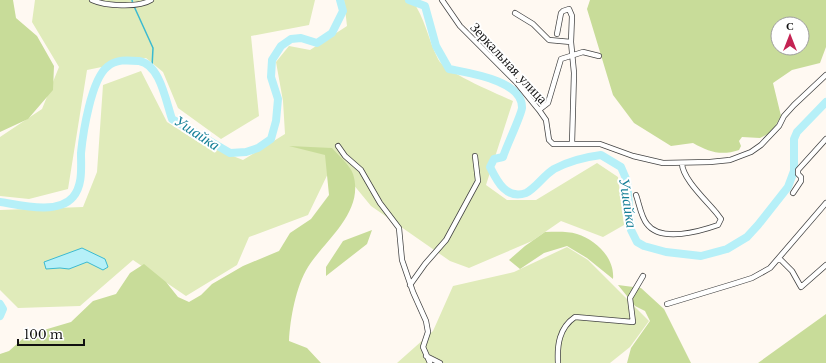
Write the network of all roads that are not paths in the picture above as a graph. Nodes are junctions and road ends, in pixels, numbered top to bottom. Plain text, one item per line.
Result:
1 (92, 0) edge
2 (151, 0) edge
3 (442, 0) edge
4 (515, 13) dead end
5 (557, 34) dead end
6 (571, 42) junction
7 (572, 55) junction
8 (599, 56) dead end
9 (826, 75) edge
10 (539, 110) junction
11 (826, 139) edge
12 (572, 144) junction
13 (338, 146) dead end
14 (475, 156) dead end
15 (682, 163) junction
16 (792, 193) dead end
17 (636, 195) dead end
18 (826, 203) edge
19 (780, 258) junction
20 (826, 265) edge
21 (643, 276) dead end
22 (410, 285) junction
23 (667, 304) dead end
24 (426, 356) junction
25 (430, 363) edge
26 (440, 363) edge
27 (558, 363) edge

1 - 2 street
3 - 10 street, Зеркальная улица
4 - 6 street
5 - 6 street
6 - 7 street
7 - 8 street
7 - 10 street
7 - 12 street
9 - 15 street, Зеркальная улица
10 - 12 street, Зеркальная улица
11 - 16 street
12 - 15 street, Зеркальная улица
13 - 22 street
14 - 22 street
15 - 17 street
18 - 19 street
19 - 20 street
19 - 23 street
21 - 27 street
22 - 24 street
24 - 25 street
24 - 26 street

